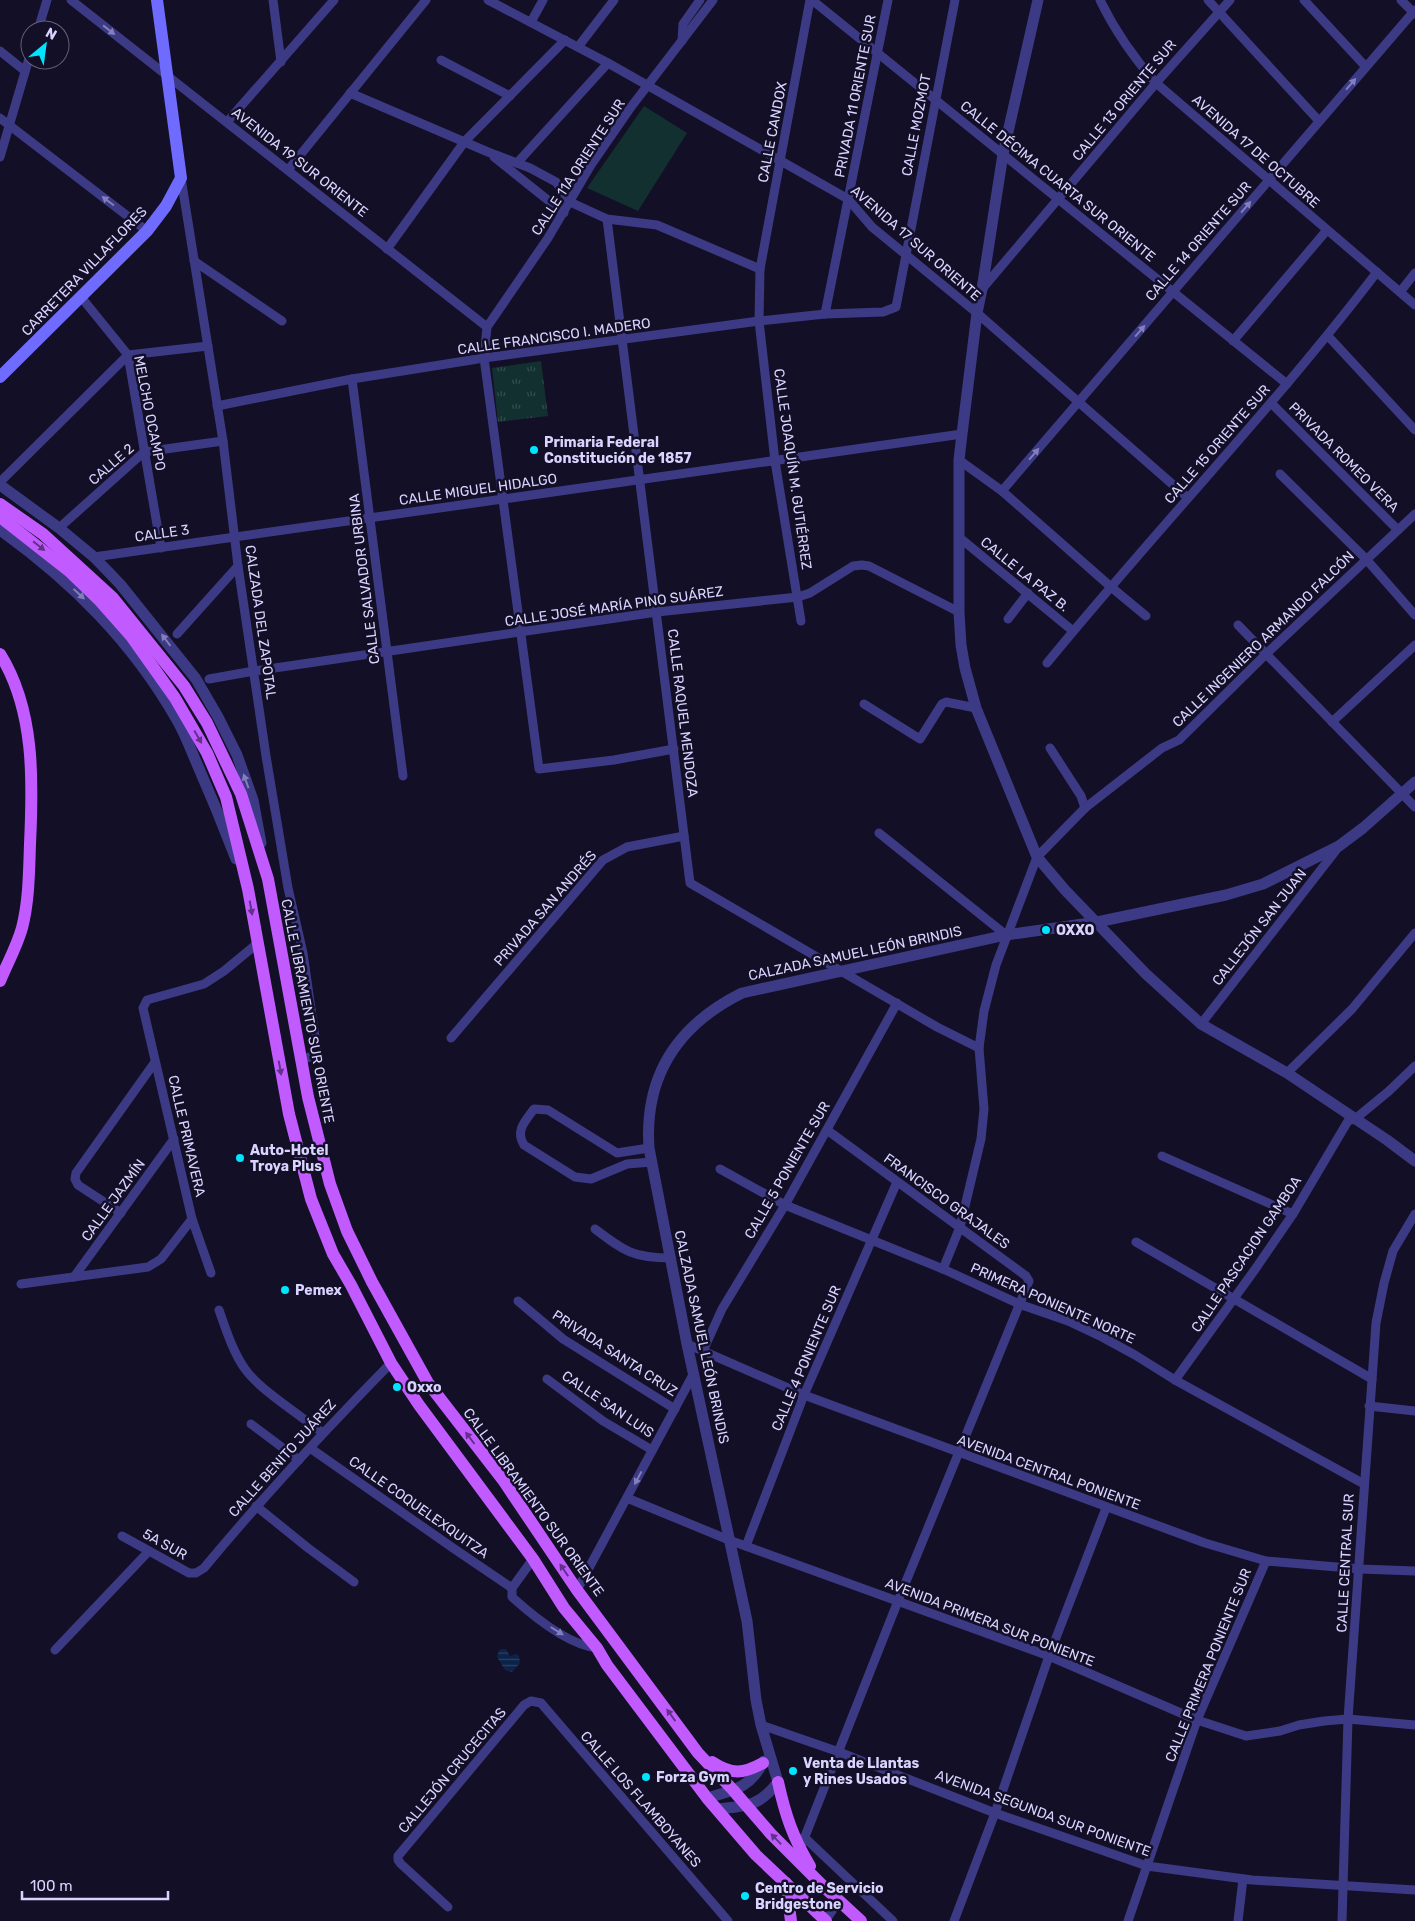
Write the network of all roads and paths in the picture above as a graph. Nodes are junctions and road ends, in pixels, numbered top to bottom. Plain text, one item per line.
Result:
1 (47, 0) edge
2 (71, 0) edge
3 (157, 0) edge
4 (273, 0) edge
5 (334, 0) edge
6 (426, 0) edge
7 (488, 0) edge
8 (543, 0) edge
9 (614, 0) edge
10 (700, 0) edge
11 (713, 0) edge
12 (811, 0) edge
13 (888, 0) edge
14 (955, 0) edge
15 (1038, 0) edge
16 (1100, 0) edge
17 (1208, 0) edge
18 (1230, 0) edge
19 (1304, 0) edge
20 (1401, 0) edge
21 (1219, 12) junction
22 (1414, 12) edge
23 (41, 20) edge
24 (531, 22) junction
25 (565, 40) junction
26 (682, 41) junction
27 (578, 47) junction
28 (0, 51) edge
29 (877, 53) junction
30 (441, 60) dead end
31 (281, 62) junction
32 (608, 63) junction
33 (1366, 66) junction
34 (25, 71) joint
35 (168, 76) junction
36 (1156, 83) junction
37 (648, 86) junction
38 (350, 92) junction
39 (510, 96) junction
40 (935, 100) junction
41 (0, 118) edge
42 (226, 122) junction
43 (1319, 122) junction
44 (9, 126) junction
45 (465, 141) junction
46 (488, 152) junction
47 (1003, 154) junction
48 (0, 157) edge
49 (780, 160) junction
50 (517, 163) junction
51 (288, 170) junction
52 (181, 178) junction
53 (1268, 181) junction
54 (848, 199) junction
55 (1058, 199) junction
56 (570, 202) junction
57 (564, 213) junction
58 (606, 219) junction
59 (1327, 230) junction
60 (147, 231) junction
61 (387, 249) junction
62 (906, 254) junction
63 (194, 260) junction
64 (760, 269) junction
65 (1377, 272) junction
66 (1415, 273) edge
67 (982, 289) junction
68 (1173, 292) junction
69 (1400, 292) junction
70 (81, 297) junction
71 (1415, 305) edge
72 (896, 307) joint
73 (977, 313) junction
74 (825, 314) junction
75 (282, 321) dead end
76 (759, 321) junction
77 (487, 327) junction
78 (1328, 336) junction
79 (623, 340) junction
80 (1233, 341) junction
81 (208, 346) junction
82 (128, 355) junction
83 (484, 358) junction
84 (0, 377) edge
85 (352, 379) junction
86 (1287, 384) junction
87 (1078, 402) junction
88 (1271, 403) junction
89 (217, 406) junction
90 (1415, 430) edge
91 (962, 434) junction
92 (223, 441) junction
93 (144, 452) junction
94 (959, 460) junction
95 (775, 461) junction
96 (1280, 474) dead end
97 (640, 480) junction
98 (0, 483) edge
99 (1002, 491) junction
100 (1187, 498) junction
101 (503, 499) junction
102 (0, 504) edge
103 (1415, 514) edge
104 (0, 517) edge
105 (371, 518) junction
106 (59, 528) junction
107 (0, 530) edge
108 (1398, 530) junction
109 (235, 537) junction
110 (960, 538) junction
111 (161, 548) junction
112 (94, 557) junction
113 (1366, 559) junction
114 (238, 566) junction
115 (1111, 588) junction
116 (1028, 594) junction
117 (798, 597) junction
118 (656, 612) junction
119 (959, 612) junction
120 (1415, 615) edge
121 (1146, 616) dead end
122 (1008, 619) dead end
123 (801, 621) dead end
124 (1238, 625) dead end
125 (1073, 631) junction
126 (520, 632) junction
127 (177, 634) dead end
128 (1415, 645) edge
129 (385, 652) junction
130 (0, 654) edge
131 (1265, 655) junction
132 (1047, 663) dead end
133 (254, 671) junction
134 (209, 679) dead end
135 (864, 704) dead end
136 (976, 708) junction
137 (1332, 722) junction
138 (1050, 748) dead end
139 (674, 749) junction
140 (403, 776) dead end
141 (1415, 782) edge
142 (1402, 794) junction
143 (1415, 807) edge
144 (1085, 808) junction
145 (879, 834) dead end
146 (684, 836) junction
147 (1339, 846) junction
148 (1037, 857) junction
149 (268, 879) junction
150 (248, 889) junction
151 (1097, 922) junction
152 (1415, 933) edge
153 (1006, 935) junction
154 (258, 943) junction
155 (841, 971) junction
156 (0, 981) edge
157 (897, 1003) junction
158 (313, 1023) junction
159 (1201, 1024) junction
160 (296, 1027) junction
161 (451, 1038) dead end
162 (979, 1048) junction
163 (301, 1061) junction
164 (156, 1062) junction
165 (1415, 1066) edge
166 (1287, 1074) junction
167 (1355, 1119) junction
168 (827, 1130) junction
169 (174, 1139) junction
170 (649, 1148) junction
171 (1162, 1156) dead end
172 (1415, 1161) edge
173 (652, 1162) junction
174 (720, 1169) dead end
175 (897, 1182) junction
176 (785, 1204) junction
177 (121, 1213) junction
178 (1293, 1214) junction
179 (1415, 1214) edge
180 (192, 1219) junction
181 (960, 1228) junction
182 (595, 1229) dead end
183 (872, 1239) junction
184 (1136, 1242) dead end
185 (670, 1258) junction
186 (943, 1269) junction
187 (211, 1273) dead end
188 (74, 1277) junction
189 (21, 1284) dead end
190 (1234, 1298) junction
191 (518, 1301) dead end
192 (1019, 1304) junction
193 (219, 1310) dead end
194 (687, 1344) junction
195 (703, 1352) junction
196 (391, 1363) junction
197 (694, 1373) junction
198 (548, 1379) dead end
199 (1372, 1379) junction
200 (1176, 1380) junction
201 (804, 1396) junction
202 (1369, 1406) junction
203 (675, 1408) junction
204 (1415, 1411) edge
205 (251, 1424) dead end
206 (323, 1433) junction
207 (310, 1448) junction
208 (652, 1450) junction
209 (959, 1453) junction
210 (299, 1460) junction
211 (1364, 1484) junction
212 (627, 1498) junction
213 (256, 1506) junction
214 (1106, 1508) junction
215 (122, 1536) dead end
216 (729, 1540) junction
217 (746, 1546) junction
218 (149, 1551) junction
219 (533, 1559) junction
220 (1266, 1561) junction
221 (1360, 1569) junction
222 (1415, 1571) edge
223 (196, 1573) joint
224 (354, 1582) dead end
225 (512, 1588) junction
226 (577, 1590) junction
227 (898, 1601) junction
228 (597, 1648) junction
229 (55, 1650) dead end
230 (1048, 1656) junction
231 (530, 1701) joint
232 (1348, 1719) junction
233 (1197, 1720) junction
234 (761, 1725) junction
235 (1415, 1725) edge
236 (769, 1750) junction
237 (839, 1752) junction
238 (698, 1753) junction
239 (763, 1763) junction
240 (778, 1782) junction
241 (734, 1790) junction
242 (707, 1798) junction
243 (746, 1806) junction
244 (717, 1809) junction
245 (995, 1813) junction
246 (804, 1837) junction
247 (800, 1849) junction
248 (1147, 1866) junction
249 (1244, 1879) junction
250 (786, 1883) junction
251 (822, 1885) junction
252 (1344, 1887) junction
253 (1415, 1890) edge
254 (839, 1901) junction
255 (448, 1907) dead end
256 (728, 1921) edge
257 (791, 1921) edge
258 (825, 1921) edge
259 (861, 1921) edge
260 (893, 1921) edge
261 (954, 1921) edge
262 (1128, 1921) edge
263 (1238, 1921) edge
264 (1342, 1921) edge

1 - 23 street
2 -> 35 street, AVENIDA 19 SUR ORIENTE
3 - 35 main road
4 - 31 street
5 - 31 street
6 - 38 street
7 - 24 street, AVENIDA 17 SUR ORIENTE
8 - 24 street
9 - 27 street
10 - 26 street
11 - 26 street, CALLE 11A ORIENTE SUR
12 - 29 street, CALLE DÉCIMA CUARTA SUR ORIENTE
12 - 49 street, CALLE CANDOX
13 - 29 street, PRIVADA 11 ORIENTE SUR
14 - 40 street, CALLE MOZMOT
15 - 47 street
16 - 36 street, AVENIDA 17 DE OCTUBRE
17 - 21 street
18 - 21 street, CALLE 13 ORIENTE SUR
19 - 33 street
20 - 22 street
21 - 36 street, CALLE 13 ORIENTE SUR
21 - 43 street
22 - 33 street, CALLE 14 ORIENTE SUR
24 - 25 street, AVENIDA 17 SUR ORIENTE
25 - 27 street, AVENIDA 17 SUR ORIENTE
25 - 39 street
26 - 37 street, CALLE 11A ORIENTE SUR
27 - 32 street, AVENIDA 17 SUR ORIENTE
28 - 34 street
29 - 40 street, CALLE DÉCIMA CUARTA SUR ORIENTE
29 - 54 street, PRIVADA 11 ORIENTE SUR
30 - 39 street
31 - 42 street
32 - 37 street, AVENIDA 17 SUR ORIENTE
32 - 50 street
43 -> 33 street, CALLE 14 ORIENTE SUR
34 - 44 street
35 - 42 street, AVENIDA 19 SUR ORIENTE
35 - 52 main road
36 - 53 street, AVENIDA 17 DE OCTUBRE
36 - 55 street, CALLE 13 ORIENTE SUR
37 - 49 street, AVENIDA 17 SUR ORIENTE
37 - 56 street, CALLE 11A ORIENTE SUR
38 - 45 street
38 - 51 street
39 - 45 street
40 - 47 street, CALLE DÉCIMA CUARTA SUR ORIENTE
40 - 62 street, CALLE MOZMOT
41 - 44 street
42 - 51 street, AVENIDA 19 SUR ORIENTE
43 - 53 street, CALLE 14 ORIENTE SUR
44 - 48 street
60 -> 44 street
45 - 46 street
45 - 61 street
46 - 50 street
46 - 57 street
47 - 55 street, CALLE DÉCIMA CUARTA SUR ORIENTE
47 - 67 street
49 - 54 street, AVENIDA 17 SUR ORIENTE
49 - 64 street, CALLE CANDOX
50 - 56 street
51 - 61 street, AVENIDA 19 SUR ORIENTE
52 - 60 main road, CARRETERA VILLAFLORES
52 - 63 street, CALZADA DEL ZAPOTAL
53 - 59 street, AVENIDA 17 DE OCTUBRE
68 -> 53 street, CALLE 14 ORIENTE SUR
54 - 62 street, AVENIDA 17 SUR ORIENTE
54 - 74 street, PRIVADA 11 ORIENTE SUR
55 - 67 street, CALLE 13 ORIENTE SUR
55 - 68 street, CALLE DÉCIMA CUARTA SUR ORIENTE
56 - 57 street, CALLE 11A ORIENTE SUR
56 - 58 street
57 - 77 street, CALLE 11A ORIENTE SUR
58 - 64 street
58 - 79 street, CALLE RAQUEL MENDOZA
59 - 65 street, AVENIDA 17 DE OCTUBRE
59 - 80 street
60 - 70 main road, CARRETERA VILLAFLORES
61 - 77 street, AVENIDA 19 SUR ORIENTE
62 - 72 street, CALLE MOZMOT
62 - 73 street, AVENIDA 17 SUR ORIENTE
63 - 75 street
63 - 81 street, CALZADA DEL ZAPOTAL
64 - 76 street, CALLE CANDOX
65 - 69 street, AVENIDA 17 DE OCTUBRE
65 - 78 street, CALLE 15 ORIENTE SUR
66 - 69 street
67 - 73 street
68 - 80 street, CALLE DÉCIMA CUARTA SUR ORIENTE
87 -> 68 street, CALLE 14 ORIENTE SUR
69 - 71 street, AVENIDA 17 DE OCTUBRE
70 - 82 street, MELCHO OCAMPO
70 - 84 main road, CARRETERA VILLAFLORES
72 - 74 street, CALLE FRANCISCO I. MADERO
73 - 87 street, AVENIDA 17 SUR ORIENTE
73 - 91 street
74 - 76 street, CALLE FRANCISCO I. MADERO
76 - 79 street, CALLE FRANCISCO I. MADERO
76 - 95 street, CALLE JOAQUÍN M. GUTIÉRREZ
77 - 83 street
78 - 86 street, CALLE 15 ORIENTE SUR
78 - 90 street
79 - 83 street, CALLE FRANCISCO I. MADERO
79 - 97 street, CALLE RAQUEL MENDOZA
80 - 86 street, CALLE DÉCIMA CUARTA SUR ORIENTE
81 - 82 street
81 - 89 street, CALZADA DEL ZAPOTAL
82 - 93 street, MELCHO OCAMPO
82 - 98 street
83 - 85 street, CALLE FRANCISCO I. MADERO
83 - 101 street
85 - 89 street, CALLE FRANCISCO I. MADERO
85 - 105 street, CALLE SALVADOR URBINA
86 - 88 street, CALLE 15 ORIENTE SUR
99 -> 87 street, CALLE 14 ORIENTE SUR
87 - 100 street, AVENIDA 17 SUR ORIENTE
88 - 100 street, CALLE 15 ORIENTE SUR
88 - 108 street, PRIVADA ROMEO VERA
89 - 92 street, CALZADA DEL ZAPOTAL
91 - 94 street
91 - 95 street, CALLE MIGUEL HIDALGO
92 - 93 street, CALLE 2
92 - 109 street, CALZADA DEL ZAPOTAL
93 - 106 street, CALLE 2
93 - 111 street, MELCHO OCAMPO
94 - 99 street
94 - 110 street
95 - 97 street, CALLE MIGUEL HIDALGO
95 - 117 street, CALLE JOAQUÍN M. GUTIÉRREZ
96 - 113 street
97 - 101 street, CALLE MIGUEL HIDALGO
97 - 118 street, CALLE RAQUEL MENDOZA
98 - 106 street
99 - 115 street
100 - 115 street, CALLE 15 ORIENTE SUR
101 - 105 street, CALLE MIGUEL HIDALGO
101 - 126 street
102 - 149 main road, CALLE LIBRAMIENTO SUR ORIENTE
103 - 108 street, CALLE INGENIERO ARMANDO FALCÓN
104 -> 150 main road
105 - 109 street, CALLE MIGUEL HIDALGO
105 - 129 street, CALLE SALVADOR URBINA
106 - 112 street
107 -> 150 street
108 - 113 street, CALLE INGENIERO ARMANDO FALCÓN
109 - 111 street, CALLE 3
109 - 114 street, CALZADA DEL ZAPOTAL
110 - 116 street, CALLE LA PAZ B.
110 - 119 street
111 - 112 street, CALLE 3
149 -> 112 street
113 - 120 street
113 - 131 street, CALLE INGENIERO ARMANDO FALCÓN
114 - 127 street
114 - 133 street, CALZADA DEL ZAPOTAL
115 - 121 street
115 - 125 street, CALLE 15 ORIENTE SUR
116 - 122 street
116 - 125 street, CALLE LA PAZ B.
117 - 118 street, CALLE JOSÉ MARÍA PINO SUÁREZ
117 - 119 street, CALLE JOSÉ MARÍA PINO SUÁREZ
117 - 123 street, CALLE JOAQUÍN M. GUTIÉRREZ
118 - 126 street, CALLE JOSÉ MARÍA PINO SUÁREZ
118 - 139 street, CALLE RAQUEL MENDOZA
119 - 136 street
124 - 131 street
125 - 132 street, CALLE 15 ORIENTE SUR
126 - 129 street, CALLE JOSÉ MARÍA PINO SUÁREZ
126 - 139 street
128 - 137 street
129 - 133 street, CALLE JOSÉ MARÍA PINO SUÁREZ
129 - 140 street, CALLE SALVADOR URBINA
130 - 156 main road
131 - 137 street
131 - 144 street, CALLE INGENIERO ARMANDO FALCÓN
133 - 134 street, CALLE JOSÉ MARÍA PINO SUÁREZ
133 - 158 street, CALZADA DEL ZAPOTAL
135 - 136 street
136 - 148 street
137 - 142 street
138 - 144 street
139 - 146 street, CALLE RAQUEL MENDOZA
141 - 142 street, CALZADA SAMUEL LEÓN BRINDIS
142 - 143 street
142 - 147 street, CALZADA SAMUEL LEÓN BRINDIS
144 - 148 street, CALLE INGENIERO ARMANDO FALCÓN
145 - 153 street
146 - 155 street, CALLE RAQUEL MENDOZA
146 - 161 street, PRIVADA SAN ANDRÉS
147 - 151 street, CALZADA SAMUEL LEÓN BRINDIS
147 - 159 street, CALLEJÓN SAN JUAN
148 - 151 street
148 - 153 street
149 - 160 main road, CALLE LIBRAMIENTO SUR ORIENTE
150 -> 154 main road
151 - 153 street, CALZADA SAMUEL LEÓN BRINDIS
151 - 159 street
152 - 166 street
153 - 155 street, CALZADA SAMUEL LEÓN BRINDIS
153 - 162 street
154 - 164 street, CALLE PRIMAVERA
154 -> 196 main road
155 - 157 street
155 - 170 street, CALZADA SAMUEL LEÓN BRINDIS
157 - 162 street
157 - 168 street, CALLE 5 PONIENTE SUR
158 - 160 street
158 - 163 street, CALZADA DEL ZAPOTAL
159 - 166 street
160 - 163 main road, CALLE LIBRAMIENTO SUR ORIENTE
162 - 181 street
226 -> 163 main road, CALLE LIBRAMIENTO SUR ORIENTE
164 - 169 street, CALLE PRIMAVERA
164 - 177 street
165 - 167 street, CALLE PASCACION GAMBOA
166 - 167 street
167 - 172 street
167 - 178 street, CALLE PASCACION GAMBOA
168 - 175 street, FRANCISCO GRAJALES
168 - 176 street, CALLE 5 PONIENTE SUR
169 - 177 street, CALLE JAZMÍN
169 - 180 street, CALLE PRIMAVERA
170 - 173 street, CALZADA SAMUEL LEÓN BRINDIS
170 - 173 street
171 - 178 street
173 - 185 street, CALZADA SAMUEL LEÓN BRINDIS
174 - 176 street, PRIMERA PONIENTE NORTE
175 - 181 street, FRANCISCO GRAJALES
175 - 183 street, CALLE 4 PONIENTE SUR
176 - 183 street, PRIMERA PONIENTE NORTE
176 - 195 street, CALLE 5 PONIENTE SUR
177 - 188 street, CALLE JAZMÍN
178 - 190 street, CALLE PASCACION GAMBOA
179 - 199 street, CALLE CENTRAL SUR
180 - 187 street, CALLE PRIMAVERA
180 - 188 street
181 - 186 street
181 - 192 street, FRANCISCO GRAJALES
182 - 185 street
183 - 186 street, PRIMERA PONIENTE NORTE
183 - 201 street, CALLE 4 PONIENTE SUR
184 - 190 street
185 - 194 street, CALZADA SAMUEL LEÓN BRINDIS
186 - 192 street, PRIMERA PONIENTE NORTE
188 - 189 street
190 - 199 street
190 - 200 street, CALLE PASCACION GAMBOA
191 - 203 street, PRIVADA SANTA CRUZ
192 - 200 street, PRIMERA PONIENTE NORTE
192 - 209 street
193 - 206 street
194 - 195 street, AVENIDA CENTRAL PONIENTE
194 - 197 street, CALZADA SAMUEL LEÓN BRINDIS
195 - 201 street, AVENIDA CENTRAL PONIENTE
196 - 206 street, CALLE BENITO JUÁREZ
196 - 219 main road
197 - 203 street
197 - 216 street, CALZADA SAMUEL LEÓN BRINDIS
198 - 208 street, CALLE SAN LUIS
199 - 202 street, CALLE CENTRAL SUR
200 - 211 street, PRIMERA PONIENTE NORTE
201 - 209 street, AVENIDA CENTRAL PONIENTE
201 - 217 street, CALLE 4 PONIENTE SUR
202 - 204 street
202 - 211 street, CALLE CENTRAL SUR
203 - 208 street
205 - 210 street
206 - 207 street, CALLE BENITO JUÁREZ
207 - 210 street, CALLE BENITO JUÁREZ
207 - 225 street, CALLE COQUELEXQUITZA
208 -> 212 street
209 - 214 street, AVENIDA CENTRAL PONIENTE
209 - 227 street
210 - 213 street, CALLE BENITO JUÁREZ
211 - 221 street, CALLE CENTRAL SUR
212 - 216 street, AVENIDA PRIMERA SUR PONIENTE
212 - 226 street
213 - 223 street, CALLE BENITO JUÁREZ
213 - 224 street
214 - 220 street, AVENIDA CENTRAL PONIENTE
214 - 230 street
215 - 218 street, 5A SUR
216 - 217 street, AVENIDA PRIMERA SUR PONIENTE
216 - 234 street, CALZADA SAMUEL LEÓN BRINDIS
217 - 227 street, AVENIDA PRIMERA SUR PONIENTE
218 - 223 street, 5A SUR
218 - 229 street
219 - 225 street
219 - 228 main road
220 - 221 street, AVENIDA CENTRAL PONIENTE
220 - 233 street, CALLE PRIMERA PONIENTE SUR
221 - 222 street, AVENIDA CENTRAL PONIENTE
221 - 232 street, CALLE CENTRAL SUR
225 -> 228 street
238 -> 226 main road, CALLE LIBRAMIENTO SUR ORIENTE
227 - 230 street, AVENIDA PRIMERA SUR PONIENTE
227 - 237 street
228 - 242 main road
230 - 233 street, AVENIDA PRIMERA SUR PONIENTE
230 - 245 street
231 - 255 street, CALLEJÓN CRUCECITAS
231 - 256 street, CALLE LOS FLAMBOYANES
232 - 233 street, AVENIDA PRIMERA SUR PONIENTE
232 - 235 street, AVENIDA PRIMERA SUR PONIENTE
232 - 252 street, CALLE CENTRAL SUR
233 - 248 street, CALLE PRIMERA PONIENTE SUR
234 - 236 street, CALZADA SAMUEL LEÓN BRINDIS
234 - 237 street, AVENIDA SEGUNDA SUR PONIENTE
236 - 239 street
236 - 240 street, CALZADA SAMUEL LEÓN BRINDIS
237 - 245 street, AVENIDA SEGUNDA SUR PONIENTE
237 - 246 street
238 - 239 main road
238 - 241 main road, CALLE LIBRAMIENTO SUR ORIENTE
239 - 241 street
240 - 243 street
240 - 247 main road
241 - 242 street
241 - 243 main road, CALLE LIBRAMIENTO SUR ORIENTE
242 - 244 main road
243 - 244 street
251 -> 243 main road, CALLE LIBRAMIENTO SUR ORIENTE
244 - 250 main road
245 - 248 street, AVENIDA SEGUNDA SUR PONIENTE
245 - 261 street
246 - 247 street
246 - 260 street
247 - 251 main road
248 - 249 street, AVENIDA SEGUNDA SUR PONIENTE
248 - 262 street, CALLE PRIMERA PONIENTE SUR
249 - 252 street, AVENIDA SEGUNDA SUR PONIENTE
249 - 263 street
250 - 257 main road
250 - 258 main road
251 - 254 main road, CALLE LIBRAMIENTO SUR ORIENTE
252 - 253 street, AVENIDA SEGUNDA SUR PONIENTE
252 - 264 street, CALLE CENTRAL SUR
254 - 258 street
254 - 259 main road, CALLE LIBRAMIENTO SUR ORIENTE

